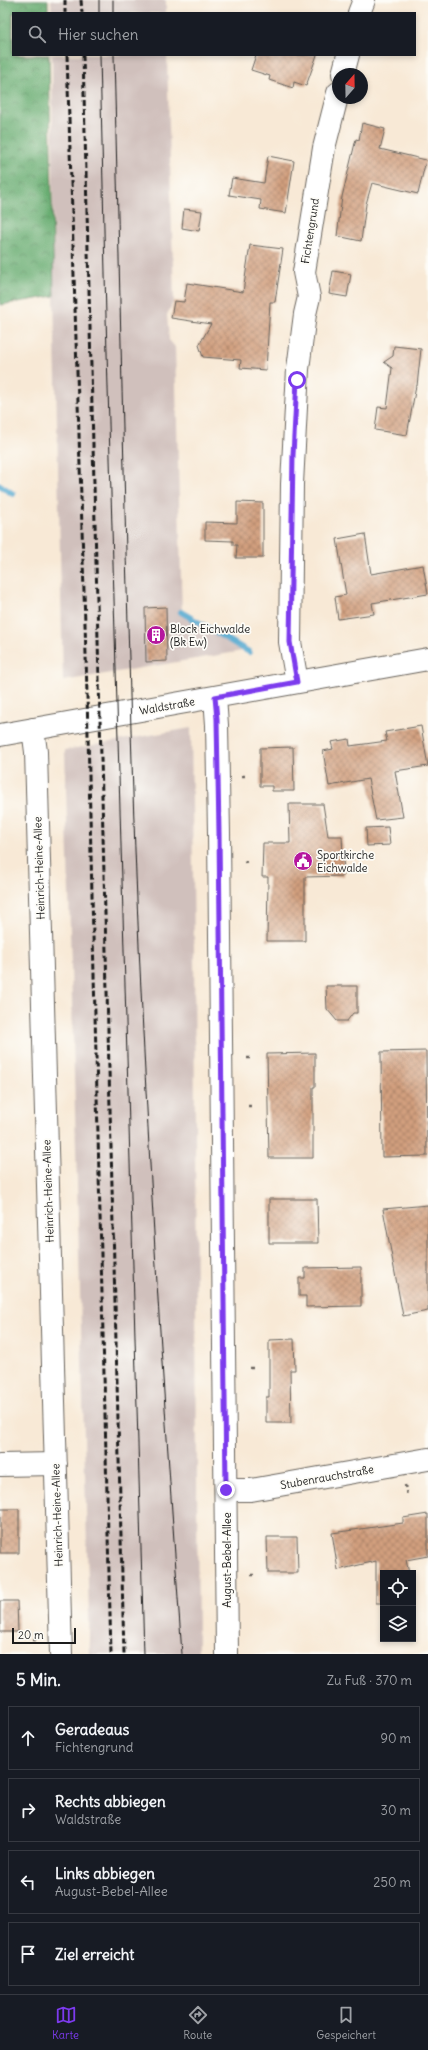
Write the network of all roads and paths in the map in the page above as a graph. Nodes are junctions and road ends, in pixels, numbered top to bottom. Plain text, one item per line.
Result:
1 (364, 0) edge
2 (360, 12) edge
3 (348, 56) edge
4 (345, 68) edge
5 (335, 104) edge
6 (428, 658) edge
7 (297, 682) junction
8 (215, 697) junction
9 (33, 729) junction
10 (0, 735) edge
11 (242, 776) dead end
12 (248, 776) dead end
13 (244, 862) dead end
14 (249, 862) dead end
15 (247, 1058) dead end
16 (251, 1058) dead end
17 (250, 1368) dead end
18 (254, 1368) dead end
19 (428, 1459) edge
20 (56, 1464) junction
21 (0, 1465) edge
22 (226, 1490) junction
23 (251, 1575) dead end
24 (256, 1575) dead end
25 (61, 1654) edge
26 (227, 1654) edge

1 - 2 street
3 - 4 street
5 - 7 street, Fichtengrund
6 - 7 street, Waldstraße
7 - 8 street, Waldstraße
8 - 9 street, Waldstraße
8 - 22 street, August-Bebel-Allee
9 - 10 street, Waldstraße
9 - 20 street, Heinrich-Heine-Allee
11 - 12 path
13 - 14 path
15 - 16 path
17 - 18 path
19 - 22 street, Stubenrauchstraße
20 - 21 street
20 - 25 street, Heinrich-Heine-Allee
22 - 26 street, August-Bebel-Allee
23 - 24 path

